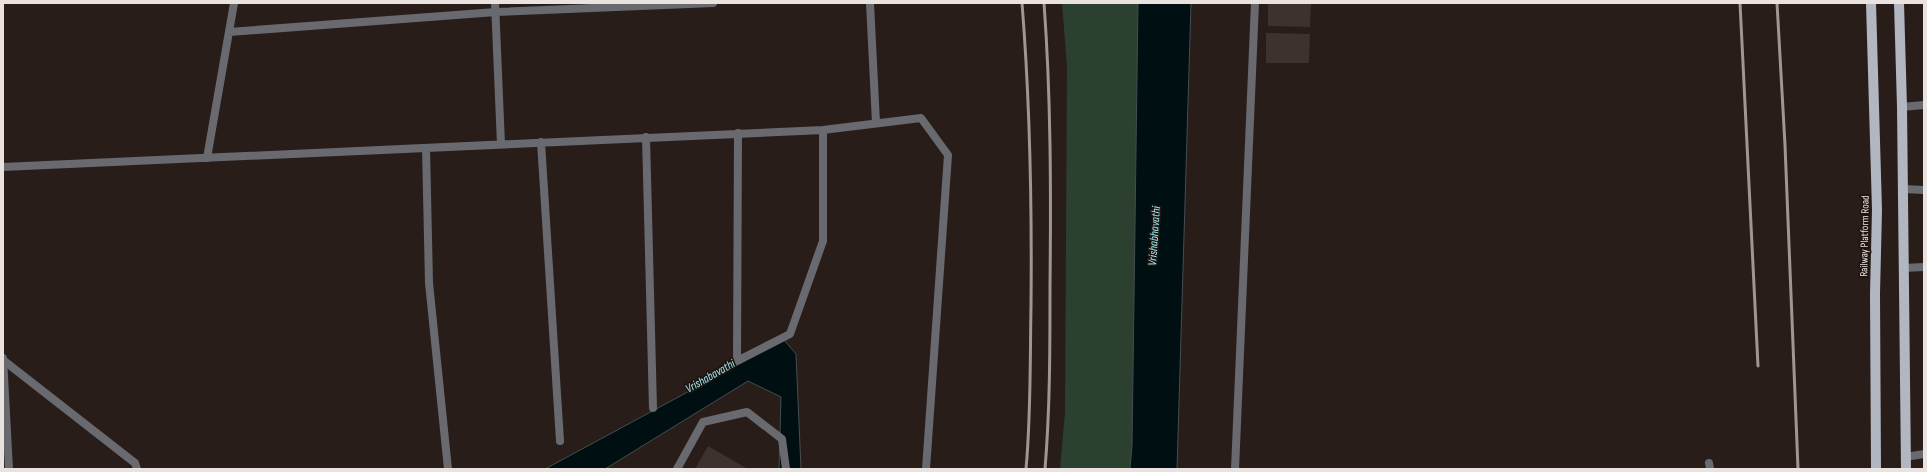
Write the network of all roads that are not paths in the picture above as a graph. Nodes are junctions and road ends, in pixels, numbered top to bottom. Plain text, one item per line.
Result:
1 (234, 3) edge
2 (712, 3) edge
3 (870, 3) edge
4 (1255, 3) edge
5 (1871, 3) edge
6 (1899, 3) edge
7 (496, 7) edge
8 (229, 32) junction
9 (1924, 105) edge
10 (1902, 107) junction
11 (876, 123) junction
12 (823, 130) junction
13 (738, 133) junction
14 (646, 137) junction
15 (541, 142) junction
16 (501, 144) junction
17 (426, 148) junction
18 (207, 158) junction
19 (3, 167) edge
20 (1903, 189) junction
21 (1924, 190) edge
22 (1924, 267) edge
23 (1903, 268) junction
24 (3, 359) edge
25 (653, 408) dead end
26 (560, 441) dead end
27 (1924, 454) edge
28 (1905, 457) junction
29 (9, 469) edge
30 (137, 469) edge
31 (448, 469) edge
32 (677, 469) edge
33 (786, 469) edge
34 (926, 469) edge
35 (1235, 469) edge
36 (1876, 469) edge
37 (1906, 469) edge

1 - 8 street
2 - 7 street
3 - 11 street
4 - 35 street
5 - 36 main road, Railway Platform Road
6 - 10 main road
7 - 8 street
7 - 16 street
8 - 18 street
9 - 10 street
10 - 20 main road
11 - 12 street
11 - 34 street
12 - 13 street
12 - 13 street
13 - 14 street
14 - 15 street
14 - 25 street
15 - 16 street
15 - 26 street
16 - 17 street
17 - 18 street
17 - 31 street
18 - 19 street
20 - 21 street
20 - 23 main road
22 - 23 street
23 - 28 main road
24 - 29 street
24 - 30 street
27 - 28 street
28 - 37 main road
32 - 33 street

